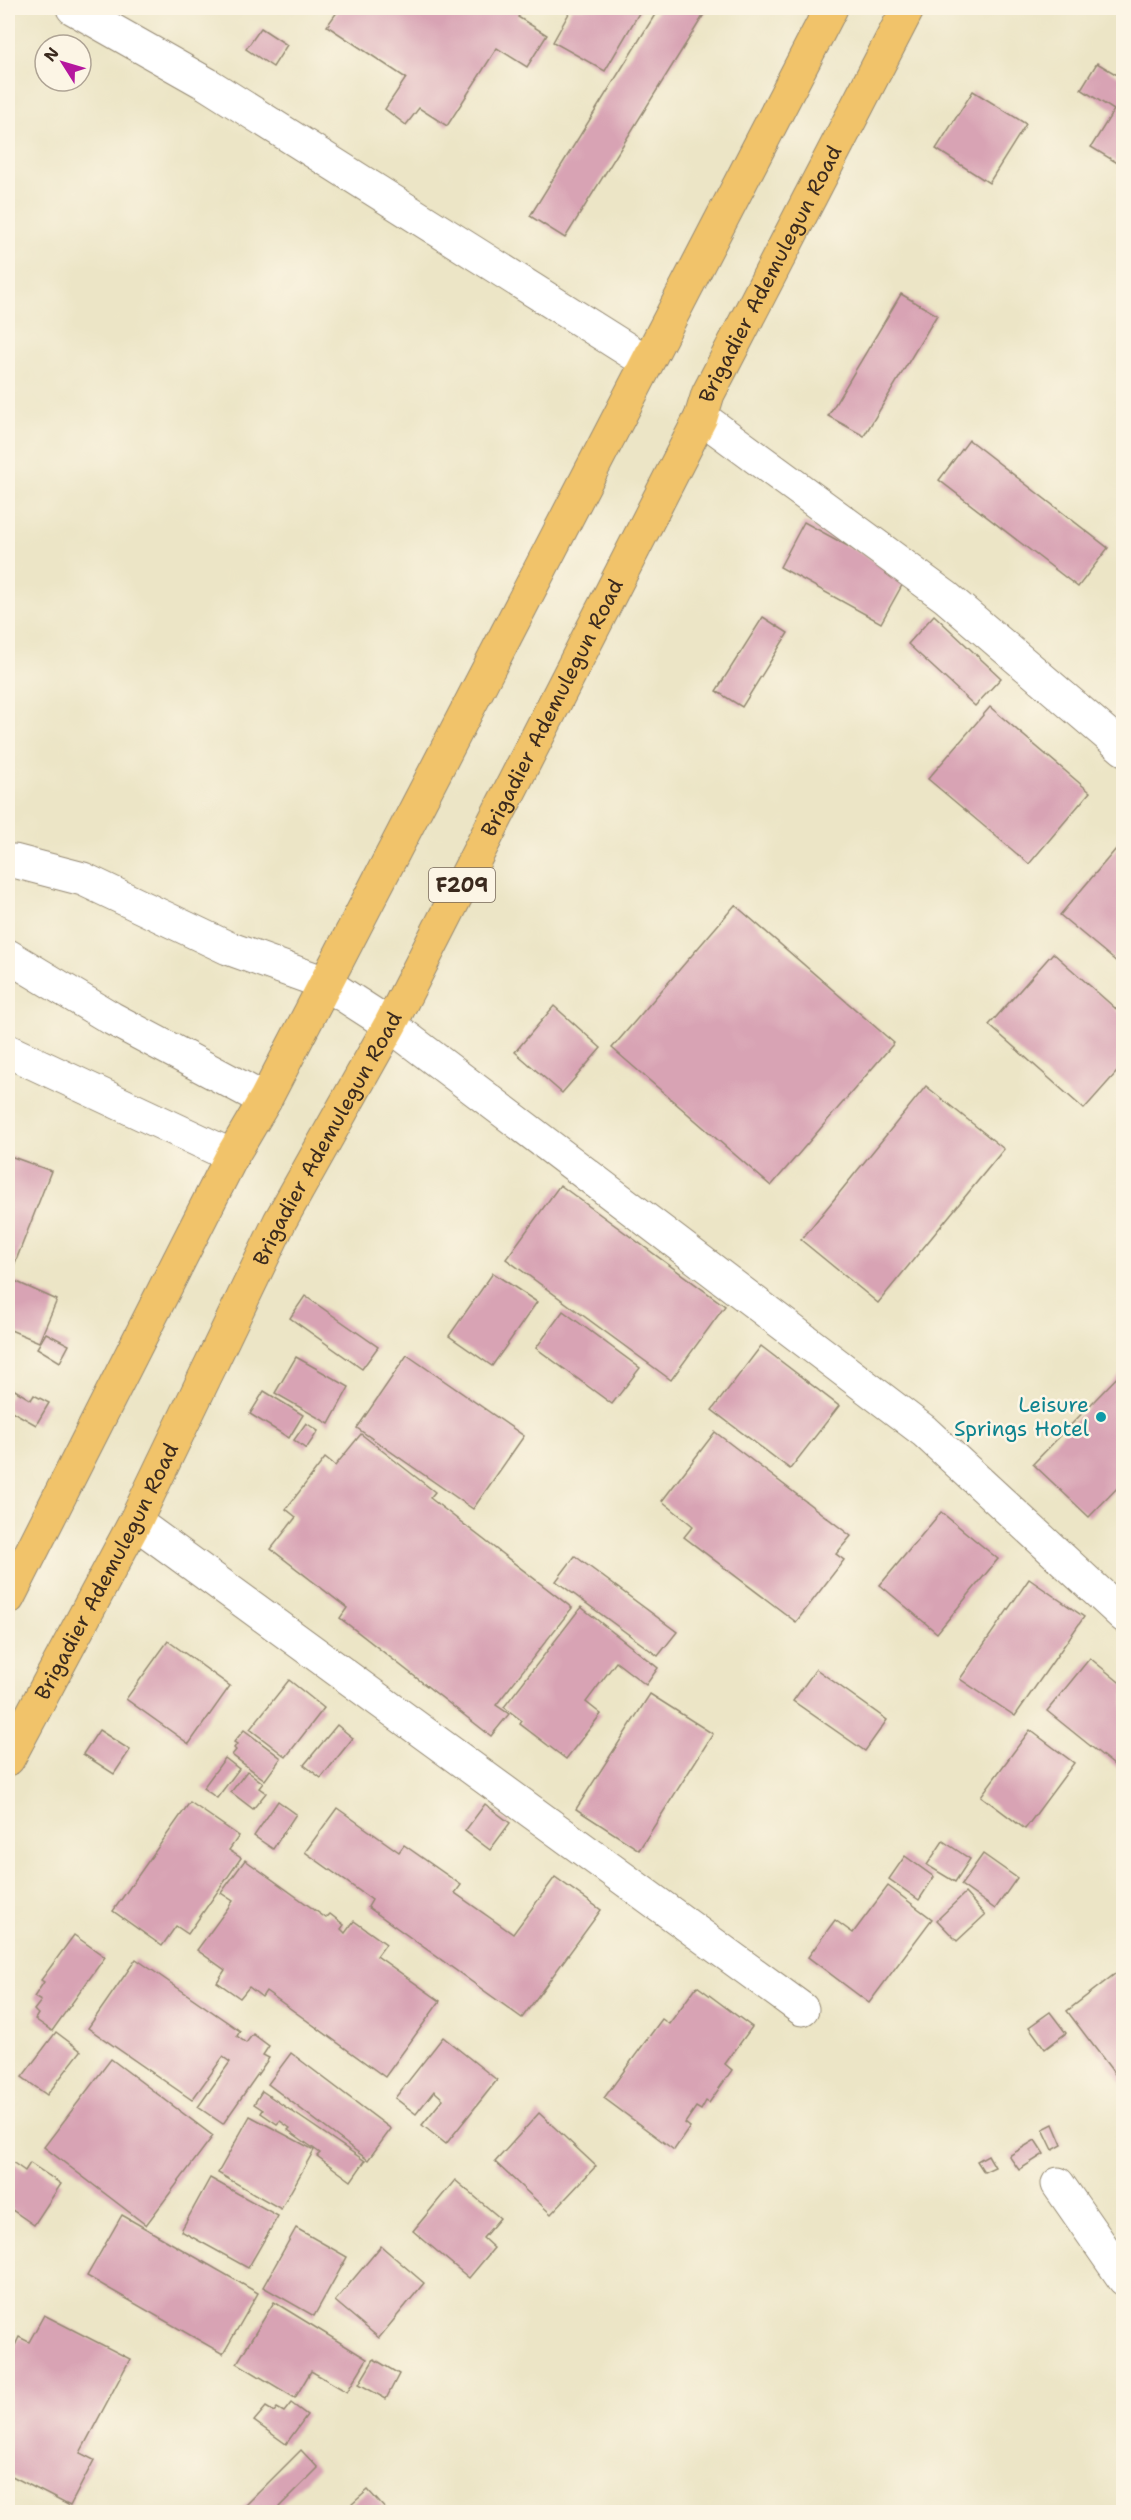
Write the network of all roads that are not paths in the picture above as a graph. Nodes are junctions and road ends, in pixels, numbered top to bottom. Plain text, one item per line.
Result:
1 (73, 8) edge
2 (831, 8) edge
3 (909, 8) edge
4 (648, 362) junction
5 (701, 417) junction
6 (1124, 749) edge
7 (8, 863) edge
8 (8, 956) edge
9 (325, 983) junction
10 (390, 1025) junction
11 (8, 1051) edge
12 (265, 1100) junction
13 (232, 1156) junction
14 (135, 1522) junction
15 (8, 1598) edge
16 (1124, 1616) edge
17 (8, 1759) edge
18 (802, 2009) dead end
19 (1058, 2184) dead end
20 (1124, 2279) edge

1 - 4 street
2 - 4 main road
3 - 5 main road, Brigadier Ademulegun Road / F209
4 - 9 main road
5 - 6 street
5 - 10 main road, Brigadier Ademulegun Road / F209
7 - 9 street
8 - 12 street
9 - 10 street
9 - 12 main road
10 - 14 main road, Brigadier Ademulegun Road / F209
10 - 16 street
11 - 13 street
12 - 13 main road
13 - 15 main road
14 - 17 main road, Brigadier Ademulegun Road / F209
14 - 18 street
19 - 20 street

